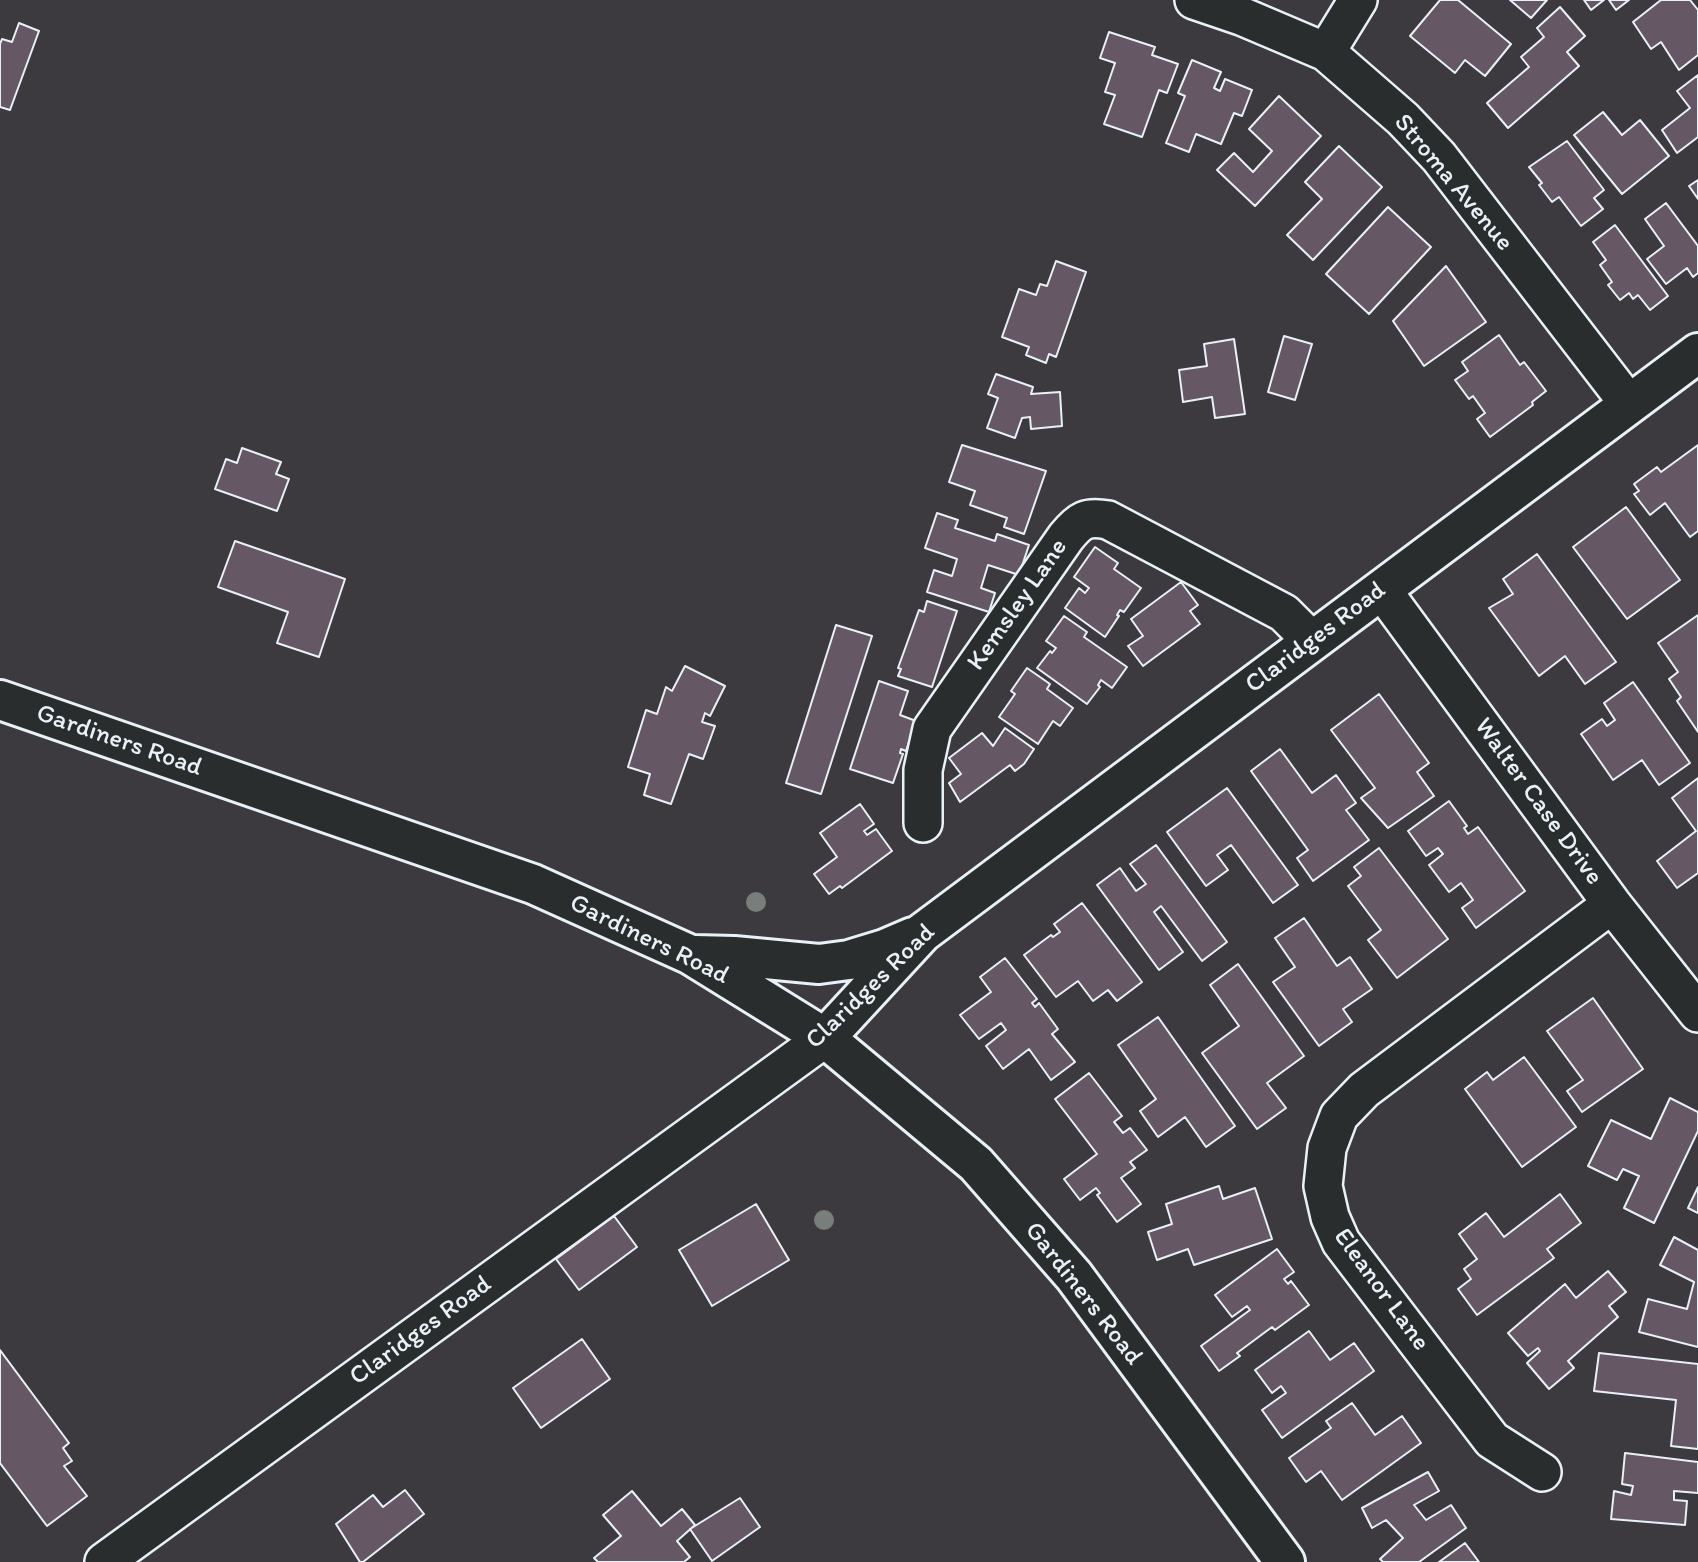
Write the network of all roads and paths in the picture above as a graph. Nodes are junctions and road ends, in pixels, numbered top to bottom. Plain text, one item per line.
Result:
1 (1194, 0) edge
2 (1358, 0) edge
3 (1326, 52) junction
4 (1698, 353) edge
5 (1629, 404) junction
6 (1382, 590) junction
7 (1312, 641) junction
8 (0, 700) edge
9 (923, 824) dead end
10 (1612, 904) junction
11 (922, 933) junction
12 (691, 955) junction
13 (1698, 1013) edge
14 (825, 1038) junction
15 (1542, 1472) dead end
16 (104, 1562) edge
17 (1285, 1562) edge

1 - 3 street, Stroma Avenue
2 - 3 street
3 - 5 street, Stroma Avenue
4 - 5 street, Claridges Road
5 - 6 street, Claridges Road
6 - 7 street, Claridges Road
6 - 10 street, Walter Case Drive
7 - 9 street, Kemsley Lane
7 - 11 street, Claridges Road
8 - 12 street, Gardiners Road
10 - 13 street, Walter Case Drive
10 - 15 street, Eleanor Lane
11 - 12 street
11 - 14 street, Claridges Road
12 - 14 street, Gardiners Road
14 - 16 street, Claridges Road
14 - 17 street, Gardiners Road

